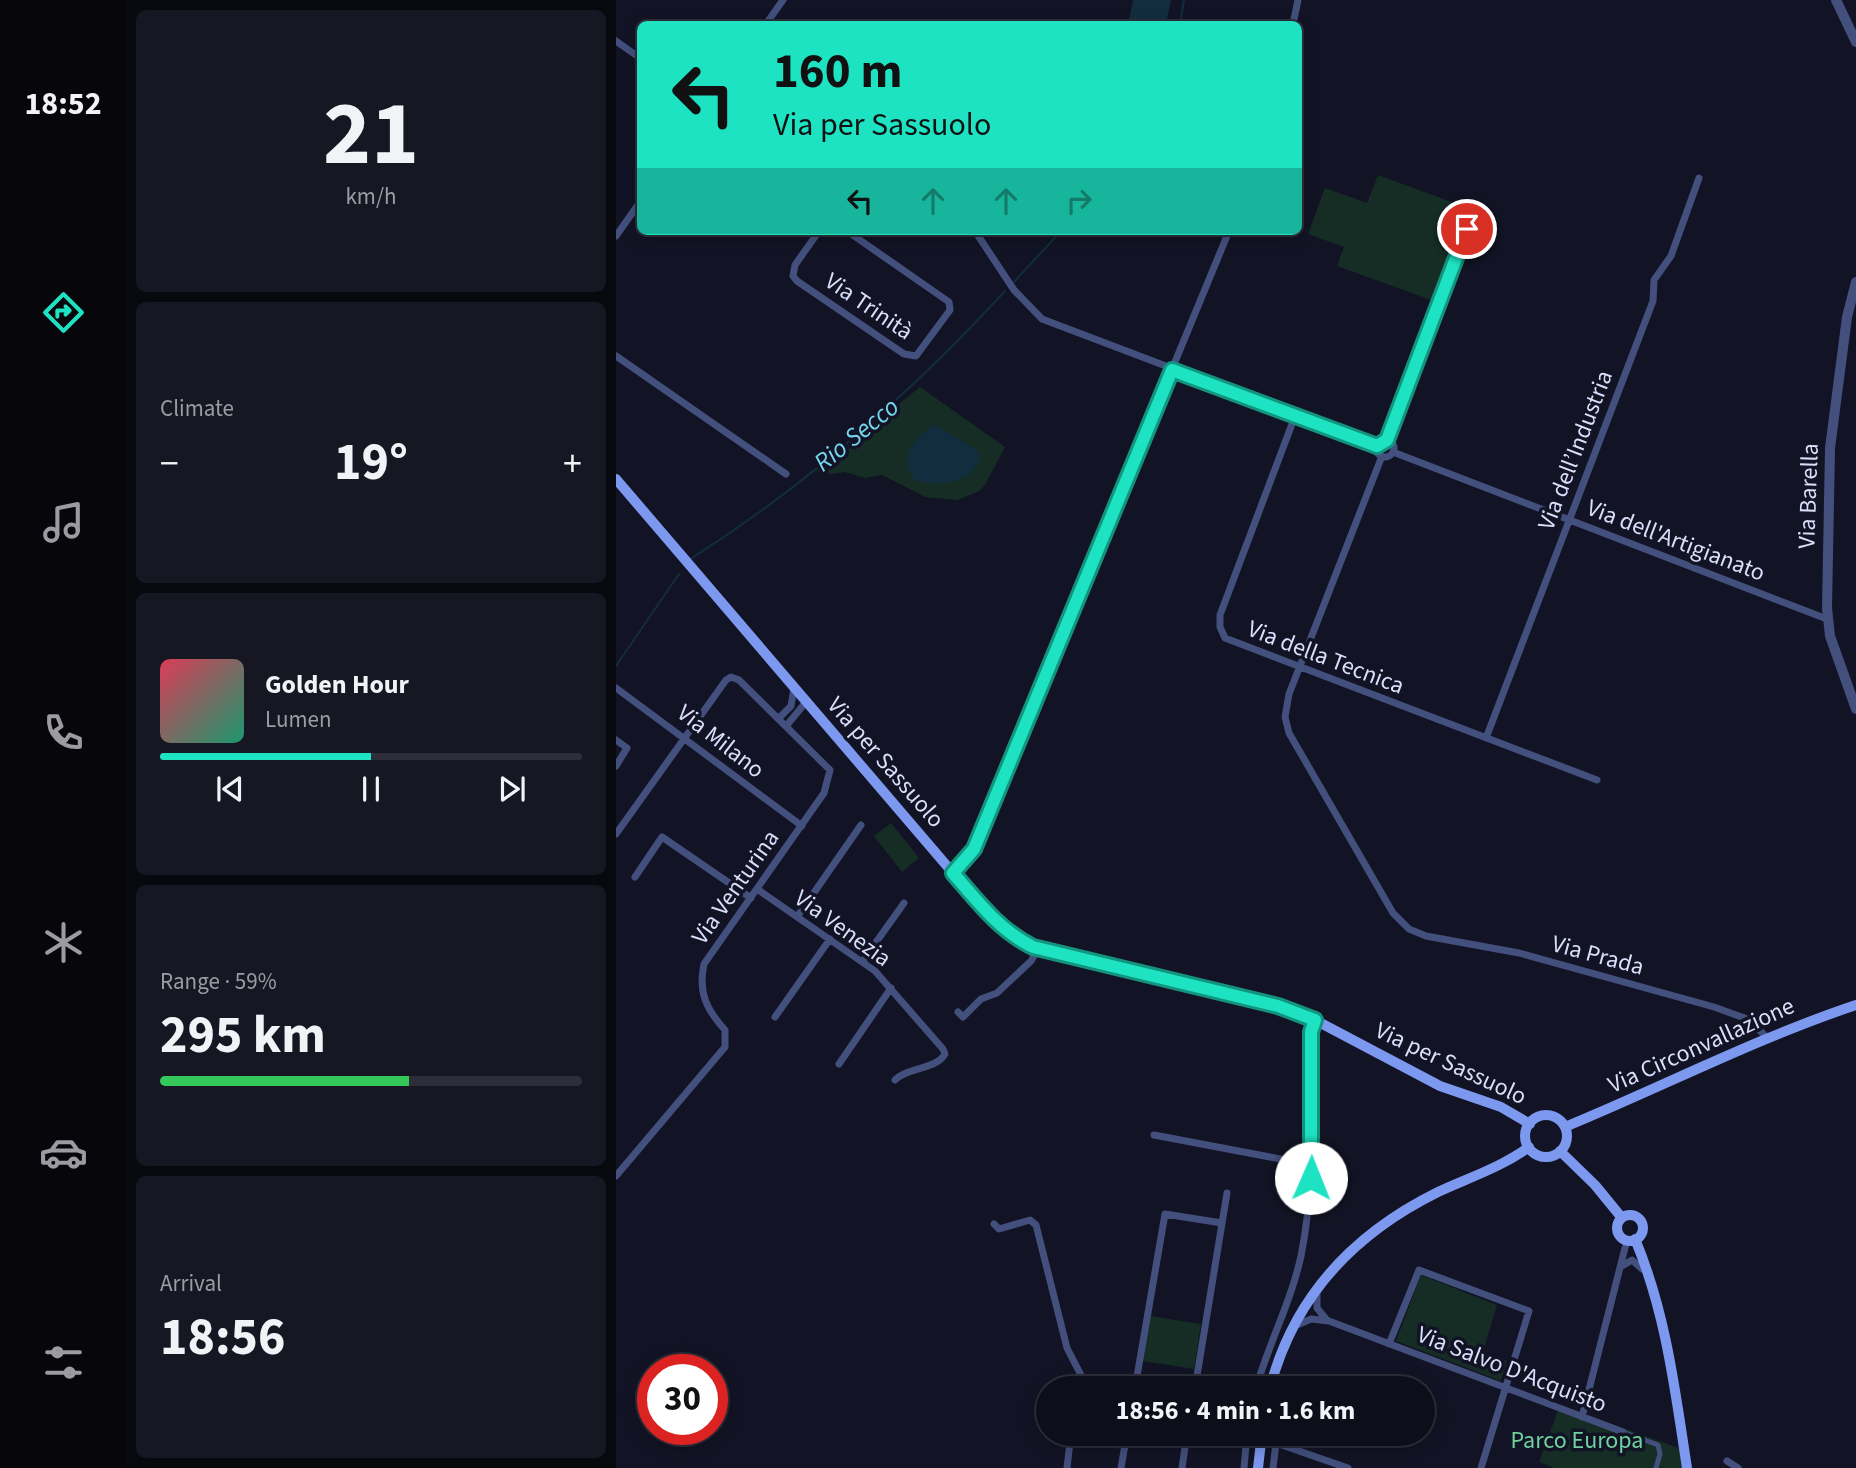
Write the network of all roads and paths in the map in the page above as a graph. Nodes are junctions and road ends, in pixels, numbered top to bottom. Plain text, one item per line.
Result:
1 (783, 0) edge
2 (1298, 0) edge
3 (1836, 0) edge
4 (768, 21) edge
5 (1294, 21) edge
6 (616, 41) edge
7 (1856, 42) edge
8 (637, 56) edge
9 (1699, 178) dead end
10 (1475, 205) dead end
11 (637, 206) edge
12 (816, 235) edge
13 (853, 235) edge
14 (978, 235) edge
15 (1227, 235) edge
16 (616, 236) edge
17 (1856, 282) edge
18 (616, 356) edge
19 (1172, 370) junction
20 (1295, 416) junction
21 (1387, 440) junction
22 (1377, 446) junction
23 (1393, 452) junction
24 (1382, 456) junction
25 (786, 474) dead end
26 (616, 479) edge
27 (1569, 520) junction
28 (1827, 619) junction
29 (1301, 668) junction
30 (616, 688) edge
31 (794, 688) junction
32 (807, 704) junction
33 (791, 706) junction
34 (1856, 709) edge
35 (779, 718) junction
36 (787, 725) junction
37 (1486, 738) junction
38 (681, 739) junction
39 (616, 740) edge
40 (616, 766) edge
41 (1597, 779) dead end
42 (861, 825) dead end
43 (802, 826) junction
44 (616, 834) edge
45 (953, 873) junction
46 (635, 877) dead end
47 (757, 890) junction
48 (751, 898) junction
49 (904, 903) dead end
50 (797, 917) junction
51 (830, 939) junction
52 (1038, 949) junction
53 (862, 962) junction
54 (891, 988) junction
55 (1856, 1005) edge
56 (958, 1012) dead end
57 (775, 1017) dead end
58 (1315, 1020) junction
59 (1768, 1039) junction
60 (839, 1064) dead end
61 (895, 1080) dead end
62 (1530, 1124) junction
63 (1565, 1127) junction
64 (1154, 1135) dead end
65 (1529, 1147) junction
66 (1560, 1151) junction
67 (1312, 1165) junction
68 (616, 1176) edge
69 (1227, 1193) dead end
70 (1622, 1218) junction
71 (1222, 1223) junction
72 (994, 1224) dead end
73 (1631, 1240) junction
74 (1621, 1266) junction
75 (1320, 1282) junction
76 (1654, 1291) junction
77 (1329, 1321) junction
78 (1289, 1333) junction
79 (1389, 1344) junction
80 (1081, 1376) edge
81 (1139, 1376) edge
82 (1197, 1376) edge
83 (1260, 1376) edge
84 (1274, 1376) edge
85 (1507, 1388) junction
86 (1582, 1417) junction
87 (1623, 1432) joint
88 (1070, 1446) edge
89 (1125, 1446) edge
90 (1185, 1446) edge
91 (1246, 1446) edge
92 (1261, 1446) edge
93 (1727, 1461) dead end
94 (1067, 1468) edge
95 (1121, 1468) edge
96 (1182, 1468) edge
97 (1244, 1468) edge
98 (1258, 1468) edge
99 (1273, 1468) edge
100 (1348, 1468) edge
101 (1481, 1468) edge
102 (1656, 1468) edge
103 (1687, 1468) edge
104 (1738, 1468) edge

1 - 4 street
2 - 5 street
3 - 7 street
6 - 8 street
9 - 27 street, Via dell’Industria
10 - 21 street
11 - 16 street
12 - 13 street, Via Trinità
14 - 19 street
15 - 19 street
17 - 28 street, Via Barella
18 - 25 street
19 - 20 street
19 - 45 street
20 - 22 street
20 - 29 street, Via della Tecnica
21 - 22 street
21 - 23 street
22 - 24 street
23 - 24 street
23 - 27 street, Via dell'Artigianato
24 - 29 street
26 - 31 main road, Via per Sassuolo
27 - 28 street, Via dell'Artigianato
27 - 37 street, Via dell’Industria
28 - 34 street, Via Barella
29 - 37 street, Via della Tecnica
29 - 59 street, Via Prada
30 - 38 street, Via Milano
31 - 32 main road, Via per Sassuolo
31 - 33 street
32 - 33 street
32 - 36 street
32 - 45 main road, Via per Sassuolo
33 - 35 street
35 - 36 street, Via Venturina
35 - 38 street, Via Venturina
36 - 43 street, Via Venturina
37 - 41 street, Via della Tecnica
38 - 43 street, Via Milano
38 - 44 street
39 - 40 street
42 - 50 street
43 - 47 street, Via Venturina
45 - 52 main road, Via per Sassuolo
46 - 48 street
47 - 48 street, Via Venturina
47 - 50 street, Via Venezia
48 - 68 street, Via Venturina
49 - 53 street
50 - 51 street, Via Venezia
51 - 53 street, Via Venezia
51 - 57 street
52 - 56 street
52 - 58 main road, Via per Sassuolo
53 - 54 street, Via Venezia
54 - 60 street
54 - 61 street, Via Venezia
55 - 59 main road, Via Circonvallazione
58 - 62 main road, Via per Sassuolo
58 - 67 street
59 - 63 main road, Via Circonvallazione
62 - 63 main road
62 - 65 main road
63 - 66 main road
64 - 67 street
65 - 66 main road
65 - 75 main road
66 - 70 main road
67 - 83 street
69 - 71 street
70 - 73 main road
70 - 73 main road
71 - 81 street
71 - 82 street
72 - 80 street
73 - 74 street
73 - 76 main road
74 - 76 street
74 - 86 street
75 - 77 street
75 - 78 main road
76 - 103 main road
77 - 78 street, Via Salvo D'Acquisto
77 - 79 street, Via Salvo D'Acquisto
78 - 84 main road
79 - 85 street, Via Salvo D'Acquisto
79 - 85 street
85 - 86 street, Via Salvo D'Acquisto
85 - 101 street
86 - 87 street, Via Salvo D'Acquisto
87 - 102 street, Via Salvo D'Acquisto
88 - 94 street
89 - 95 street
90 - 96 street
91 - 97 street
92 - 98 main road
93 - 104 street
99 - 100 street

